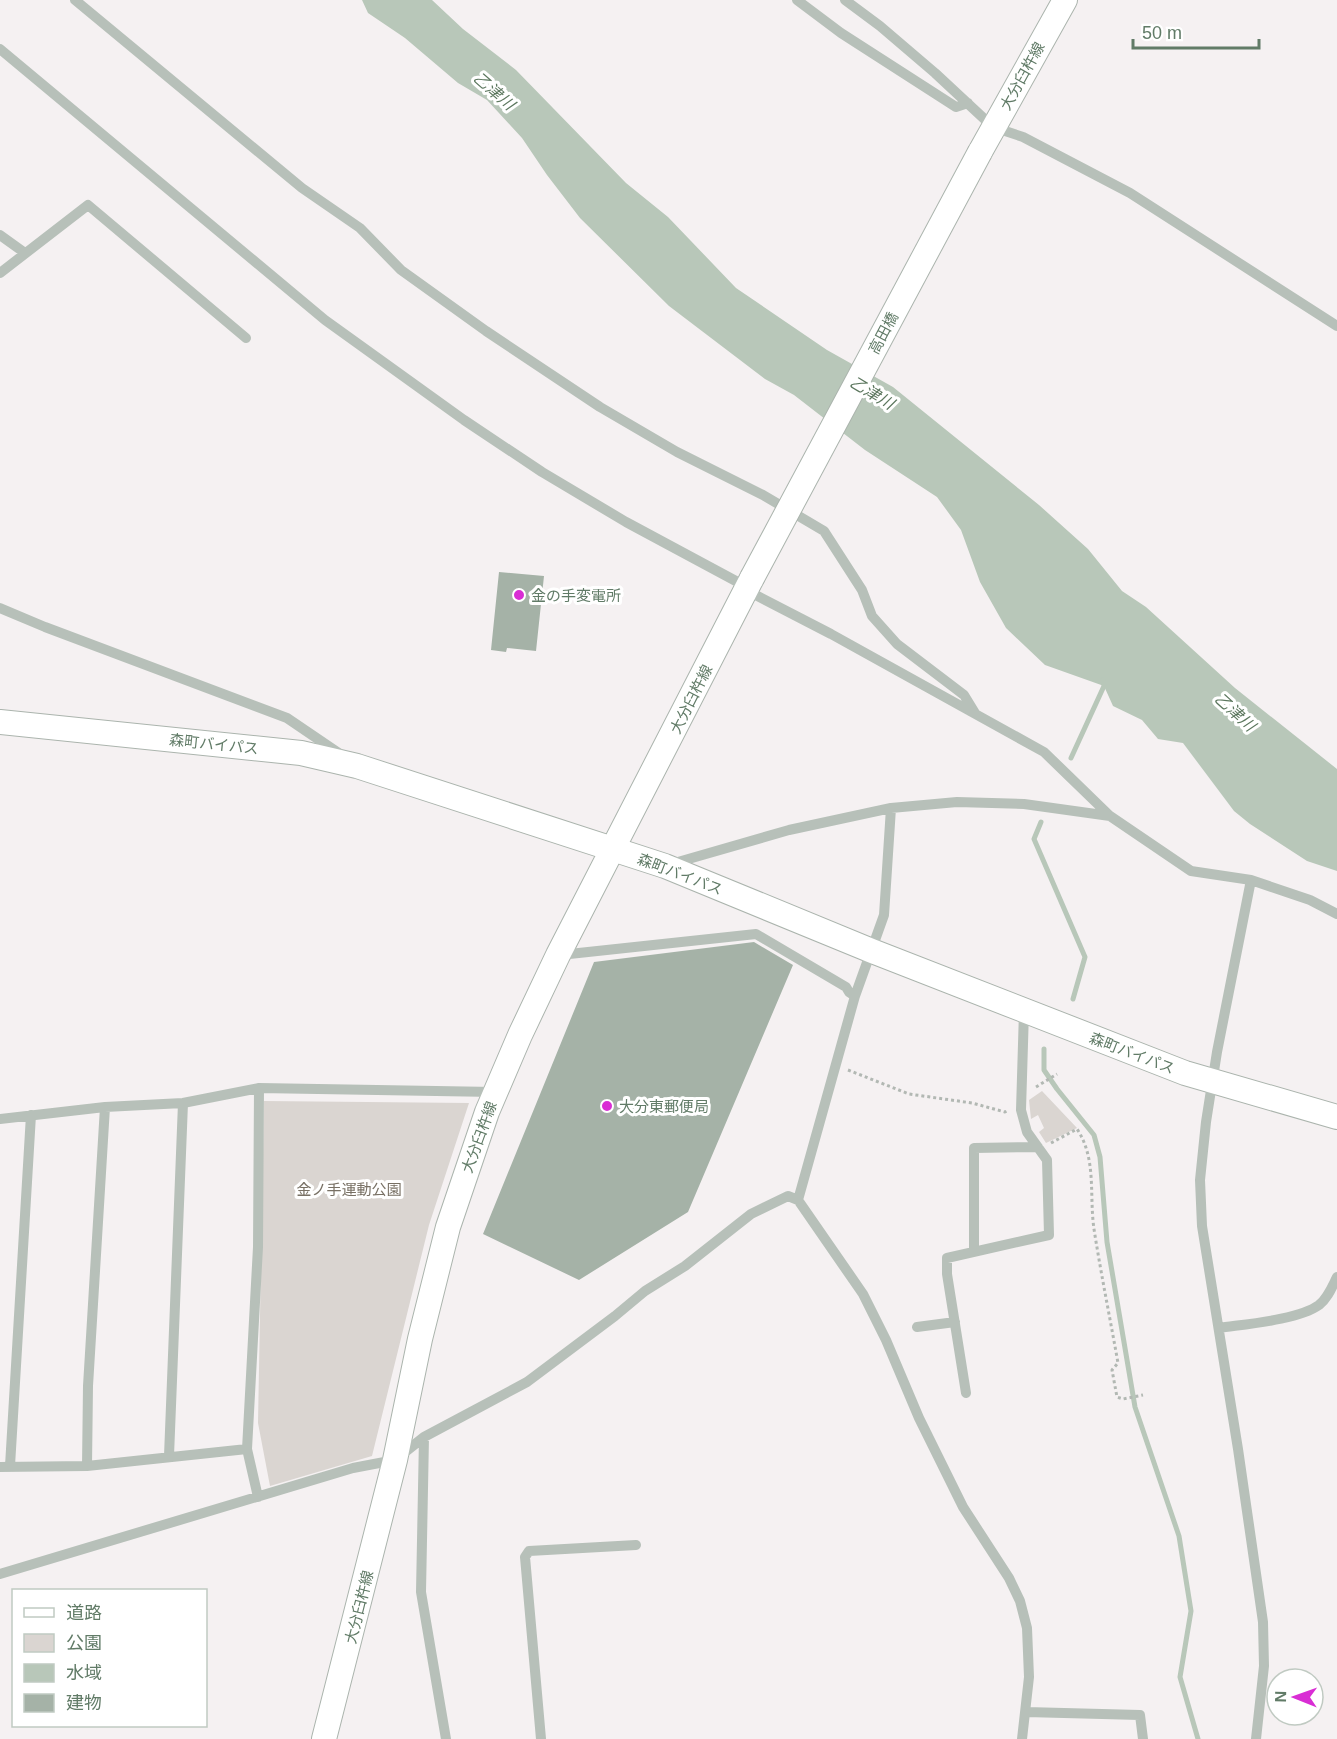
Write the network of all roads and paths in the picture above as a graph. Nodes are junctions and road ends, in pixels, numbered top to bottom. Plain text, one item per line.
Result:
1 (75, 0) edge
2 (797, 0) edge
3 (845, 0) edge
4 (1065, 0) edge
5 (0, 49) edge
6 (968, 103) junction
7 (993, 127) junction
8 (980, 152) joint
9 (0, 235) edge
10 (25, 253) junction
11 (0, 273) edge
12 (1337, 326) edge
13 (246, 338) dead end
14 (748, 585) junction
15 (0, 608) edge
16 (975, 713) junction
17 (0, 722) edge
18 (357, 766) junction
19 (891, 808) junction
20 (1110, 816) junction
21 (613, 849) junction
22 (665, 866) junction
23 (1251, 880) junction
24 (1337, 914) edge
25 (872, 951) junction
26 (558, 955) junction
27 (855, 996) junction
28 (1024, 1010) junction
29 (836, 1065) junction
30 (1057, 1074) dead end
31 (1212, 1082) junction
32 (1037, 1086) dead end
33 (259, 1088) junction
34 (495, 1092) junction
35 (183, 1103) junction
36 (105, 1107) junction
37 (1013, 1108) dead end
38 (30, 1115) junction
39 (1337, 1117) edge
40 (0, 1119) edge
41 (1038, 1147) junction
42 (798, 1200) junction
43 (974, 1252) junction
44 (1337, 1277) edge
45 (955, 1322) junction
46 (917, 1327) dead end
47 (1219, 1328) junction
48 (966, 1393) dead end
49 (1143, 1395) dead end
50 (424, 1437) junction
51 (247, 1449) junction
52 (169, 1456) junction
53 (395, 1460) junction
54 (5, 1466) edge
55 (87, 1466) junction
56 (258, 1497) junction
57 (636, 1545) dead end
58 (0, 1574) edge
59 (1026, 1712) junction
60 (324, 1739) edge
61 (446, 1739) edge
62 (540, 1739) edge
63 (1022, 1739) edge
64 (1143, 1739) edge
65 (1256, 1739) edge

1 - 16 street
2 - 6 street
3 - 6 street
4 - 7 main road, 大分臼杵線
5 - 14 street
6 - 7 street
7 - 8 main road, 大分臼杵線
7 - 12 street
8 - 14 main road, 高田橋, bridge
9 - 10 street
10 - 11 street
10 - 13 street
14 - 16 street
14 - 21 main road, 大分臼杵線
15 - 18 street
16 - 20 street
17 - 18 main road, 森町バイパス
18 - 21 main road, 森町バイパス
19 - 20 street
19 - 22 street
19 - 25 street
20 - 23 street
21 - 22 main road, 森町バイパス
21 - 26 main road, 大分臼杵線
22 - 25 main road, 森町バイパス
23 - 24 street
23 - 31 street
25 - 27 street
25 - 28 main road, 森町バイパス
26 - 27 street
26 - 34 main road, 大分臼杵線
27 - 29 street
28 - 31 main road, 森町バイパス
28 - 41 street
29 - 37 path
29 - 42 street
30 - 32 path
31 - 39 main road, 森町バイパス
31 - 47 street
33 - 34 street
33 - 35 street
33 - 51 street
34 - 53 main road, 大分臼杵線
35 - 36 street
35 - 52 street
36 - 38 street
36 - 55 street
38 - 40 street
38 - 54 street
41 - 43 street
41 - 43 street
41 - 49 path
42 - 50 street
42 - 59 street
43 - 45 street
44 - 47 street
45 - 46 street
45 - 48 street
47 - 65 street
50 - 53 street
50 - 61 street
51 - 52 street
51 - 56 street
52 - 55 street
53 - 56 street
53 - 60 main road, 大分臼杵線
54 - 55 street
56 - 58 street
57 - 62 street
59 - 63 street
59 - 64 street

